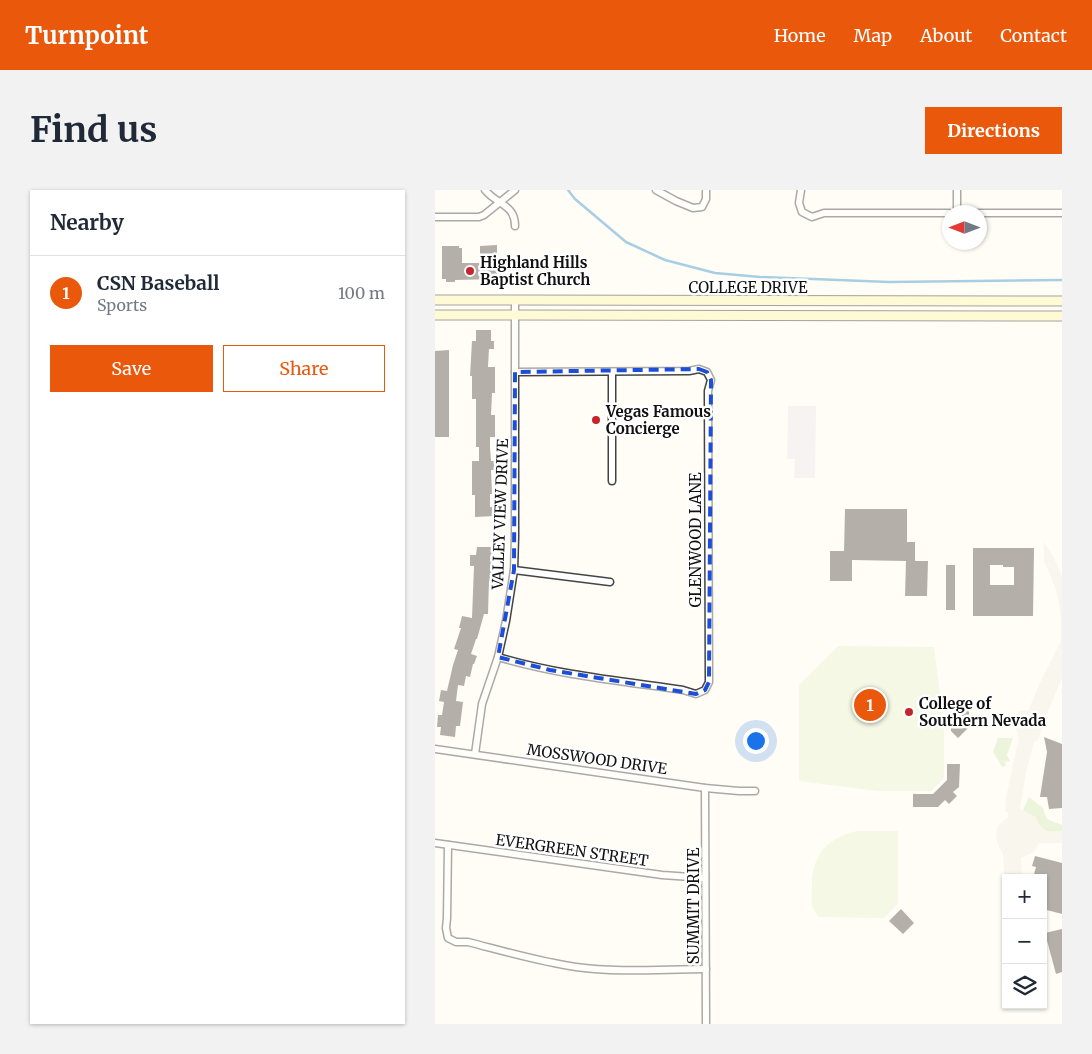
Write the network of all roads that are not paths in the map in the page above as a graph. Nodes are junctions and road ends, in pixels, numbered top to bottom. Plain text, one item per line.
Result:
1 (485, 190) edge
2 (515, 190) edge
3 (656, 190) edge
4 (706, 190) edge
5 (801, 190) edge
6 (957, 190) edge
7 (499, 202) junction
8 (957, 205) edge
9 (942, 213) edge
10 (987, 213) edge
11 (1062, 213) edge
12 (435, 217) edge
13 (515, 226) dead end
14 (435, 300) edge
15 (447, 300) junction
16 (807, 300) junction
17 (821, 300) junction
18 (515, 301) junction
19 (1062, 301) edge
20 (435, 304) edge
21 (515, 314) junction
22 (435, 315) edge
23 (807, 316) junction
24 (821, 316) junction
25 (1062, 316) edge
26 (515, 372) junction
27 (611, 372) junction
28 (612, 481) dead end
29 (514, 570) junction
30 (610, 582) dead end
31 (498, 657) junction
32 (435, 749) edge
33 (475, 754) junction
34 (705, 788) junction
35 (755, 791) dead end
36 (435, 843) edge
37 (448, 845) junction
38 (705, 878) junction
39 (706, 969) junction
40 (706, 1024) edge

1 - 7 street
2 - 7 street
3 - 4 street
5 - 9 street
6 - 8 street
7 - 12 street
7 - 13 street
10 - 11 street
14 - 15 main road, COLLEGE DRIVE
15 - 18 main road, COLLEGE DRIVE
15 - 20 main road
16 - 17 main road, COLLEGE DRIVE
16 - 18 main road, COLLEGE DRIVE
16 - 23 main road
17 - 19 main road, COLLEGE DRIVE
17 - 24 main road
18 - 21 street, VALLEY VIEW DRIVE
21 - 22 main road, COLLEGE DRIVE
21 - 23 main road, COLLEGE DRIVE
21 - 26 street, VALLEY VIEW DRIVE
23 - 24 main road, COLLEGE DRIVE
24 - 25 main road, COLLEGE DRIVE
26 - 27 street, GLENWOOD LANE
26 - 29 street, VALLEY VIEW DRIVE
27 - 28 street
27 - 31 street, GLENWOOD LANE
29 - 30 street
29 - 31 street, VALLEY VIEW DRIVE
31 - 33 street, VALLEY VIEW DRIVE
32 - 33 street, MOSSWOOD DRIVE
33 - 34 street, MOSSWOOD DRIVE
34 - 35 street, MOSSWOOD DRIVE
34 - 38 street, SUMMIT DRIVE
36 - 37 street, EVERGREEN STREET
37 - 38 street, EVERGREEN STREET
37 - 39 street
38 - 39 street, SUMMIT DRIVE
39 - 40 street, SUMMIT DRIVE

